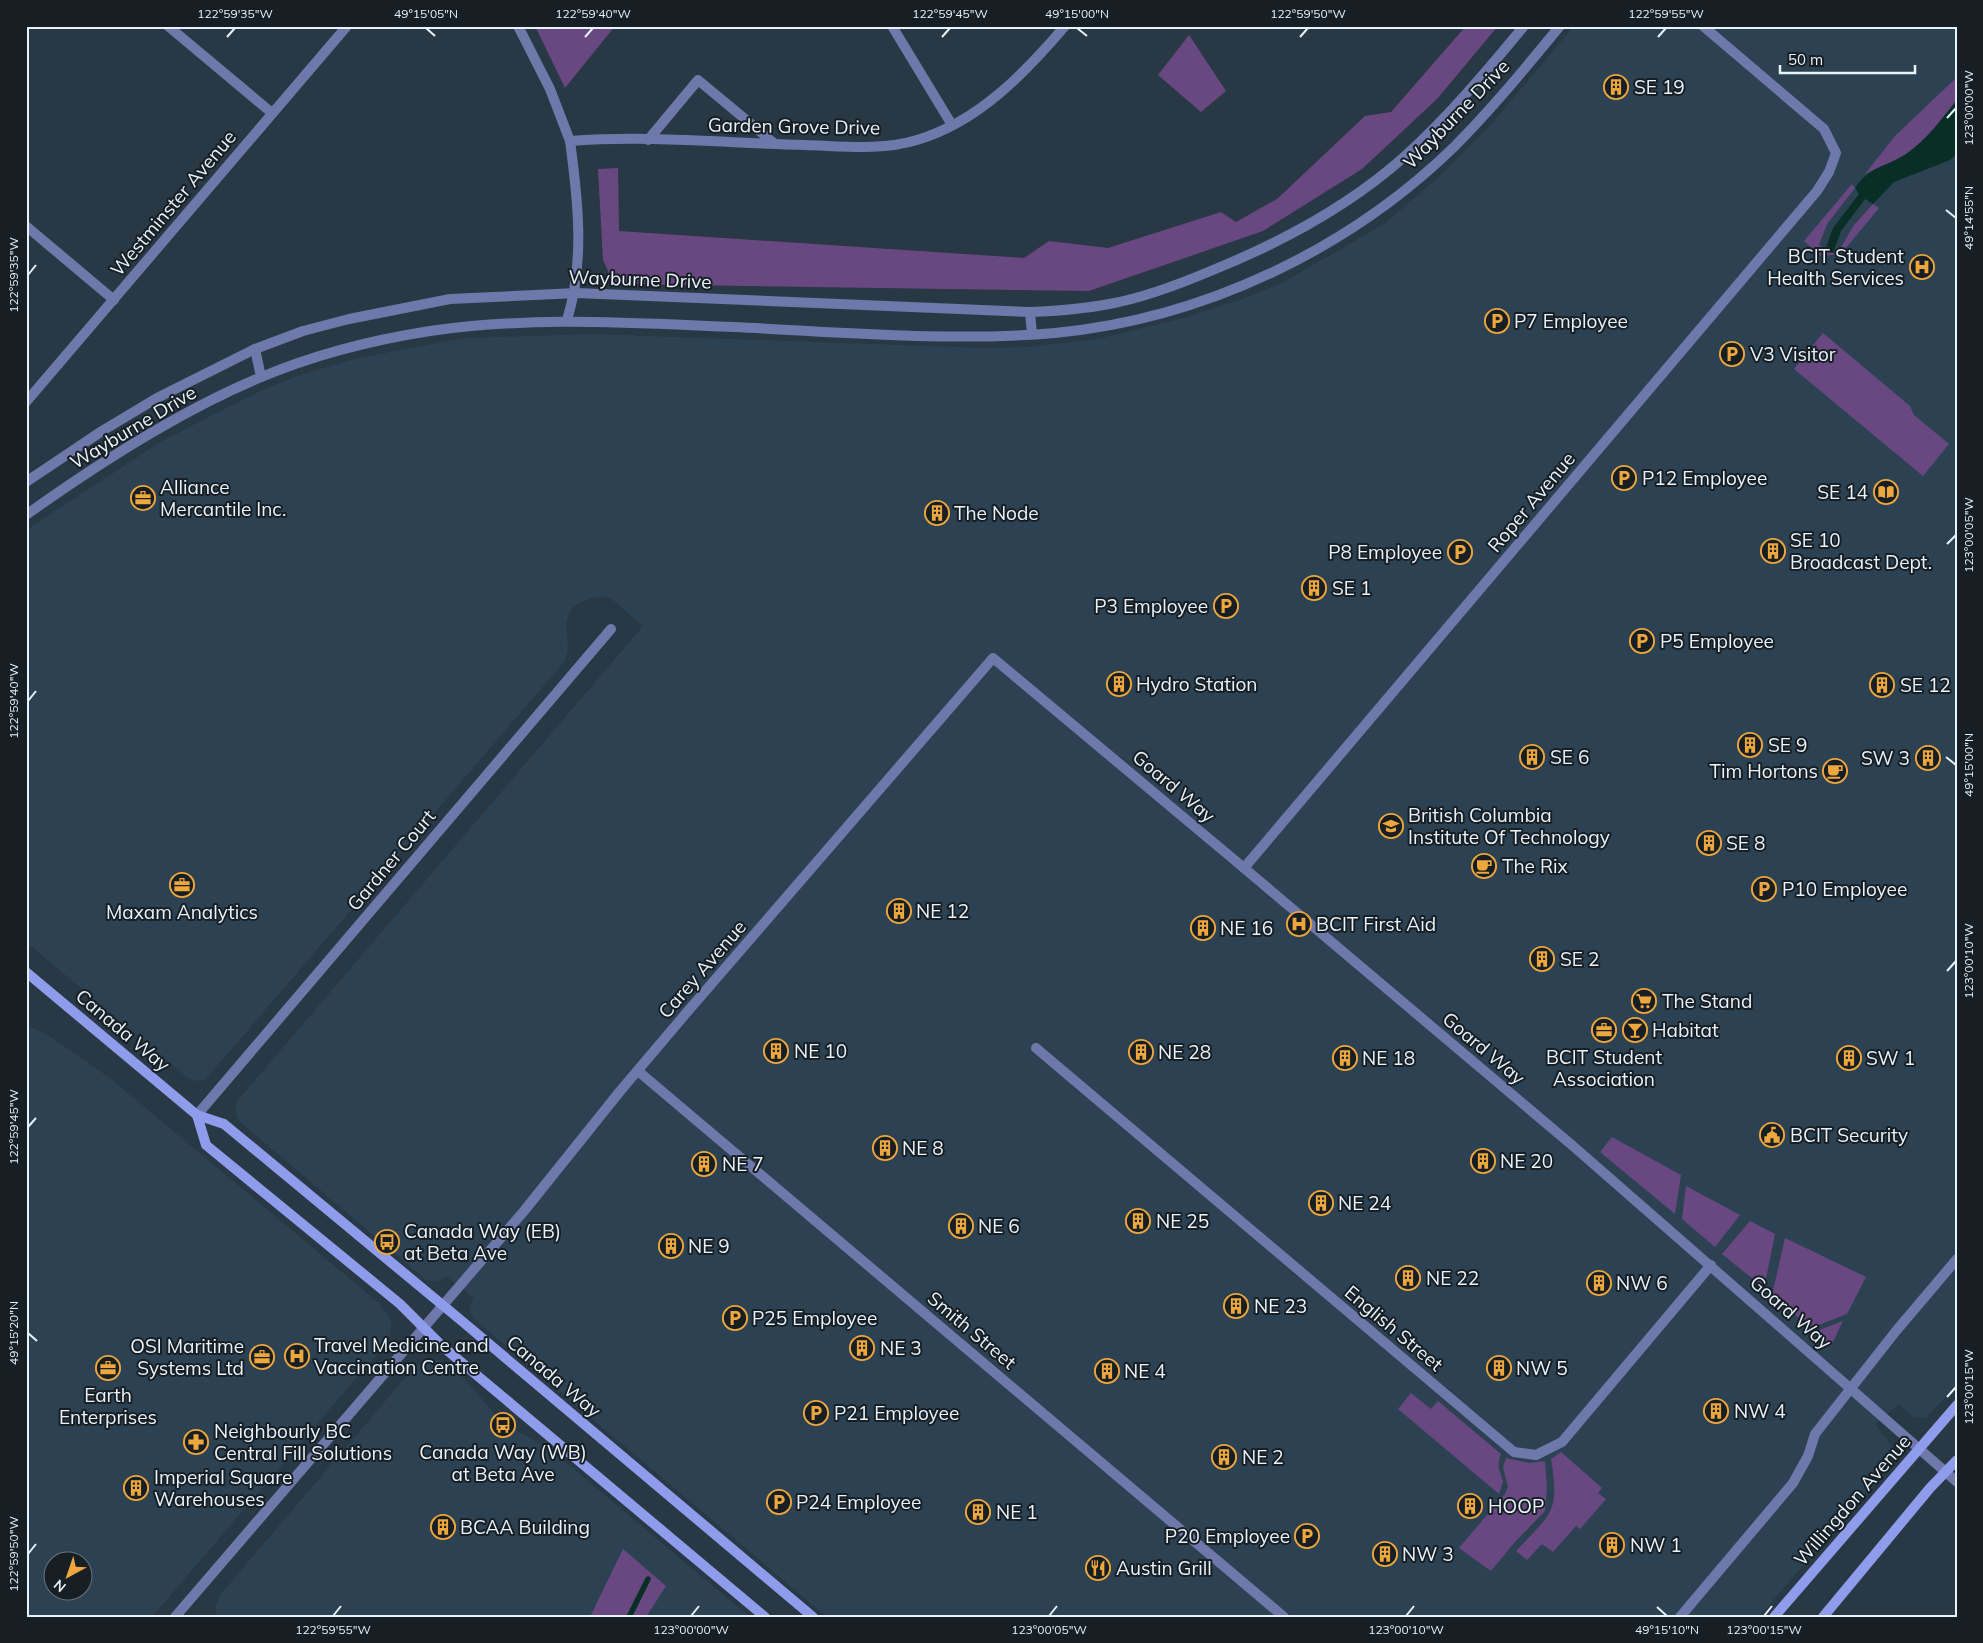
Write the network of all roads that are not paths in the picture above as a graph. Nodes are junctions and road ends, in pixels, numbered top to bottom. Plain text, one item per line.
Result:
1 (168, 26) edge
2 (347, 26) edge
3 (518, 26) edge
4 (892, 26) edge
5 (1065, 26) edge
6 (1524, 26) edge
7 (1560, 26) edge
8 (1703, 26) edge
9 (272, 113) junction
10 (952, 125) junction
11 (570, 140) junction
12 (648, 140) junction
13 (776, 144) junction
14 (26, 226) edge
15 (576, 293) junction
16 (114, 300) junction
17 (1030, 312) junction
18 (567, 320) junction
19 (1032, 334) junction
20 (256, 349) junction
21 (262, 377) junction
22 (26, 402) edge
23 (26, 482) edge
24 (26, 515) edge
25 (611, 628) dead end
26 (993, 658) joint
27 (1244, 868) junction
28 (26, 972) edge
29 (1036, 1048) dead end
30 (638, 1070) junction
31 (197, 1115) junction
32 (1957, 1259) edge
33 (1710, 1265) junction
34 (442, 1305) junction
35 (423, 1327) junction
36 (1851, 1389) junction
37 (1957, 1405) edge
38 (1920, 1449) junction
39 (1957, 1460) edge
40 (1945, 1472) junction
41 (1957, 1482) edge
42 (178, 1616) edge
43 (765, 1617) edge
44 (813, 1617) edge
45 (1284, 1617) edge
46 (1680, 1617) edge
47 (1774, 1617) edge
48 (1823, 1617) edge

1 - 9 street
2 - 9 street, Westminster Avenue
3 - 11 street
4 - 10 street
5 - 10 street, Garden Grove Drive
6 - 17 street, Wayburne Drive
7 - 19 street, Wayburne Drive
8 - 27 street, Roper Avenue
9 - 16 street, Westminster Avenue
10 - 13 street, Garden Grove Drive
11 - 12 street, Garden Grove Drive
11 - 15 street
12 - 13 street, Garden Grove Drive
12 - 13 street
14 - 16 street
15 - 17 street, Wayburne Drive
15 - 18 street
15 - 20 street, Wayburne Drive
16 - 22 street, Westminster Avenue
17 - 19 street
18 - 19 street, Wayburne Drive
18 - 21 street, Wayburne Drive
20 - 21 street
20 - 23 street, Wayburne Drive
21 - 24 street, Wayburne Drive
25 - 31 street, Gardner Court
26 - 27 street, Goard Way
26 - 30 street, Carey Avenue
27 - 33 street, Goard Way
28 - 31 main road, Canada Way
29 - 33 street, English Street
30 - 34 street, Carey Avenue
30 - 45 street, Smith Street
31 - 34 main road, Canada Way
31 - 35 main road
32 - 36 street
33 - 36 street, Goard Way
34 - 35 street, Carey Avenue
34 - 44 main road, Canada Way
35 - 42 street, Carey Avenue
35 - 43 main road
36 - 38 street, Goard Way
36 - 46 street
37 - 38 main road, Willingdon Avenue
38 - 40 street, Goard Way
38 - 47 main road, Willingdon Avenue
39 - 40 main road
40 - 41 street, Goard Way
40 - 48 main road

